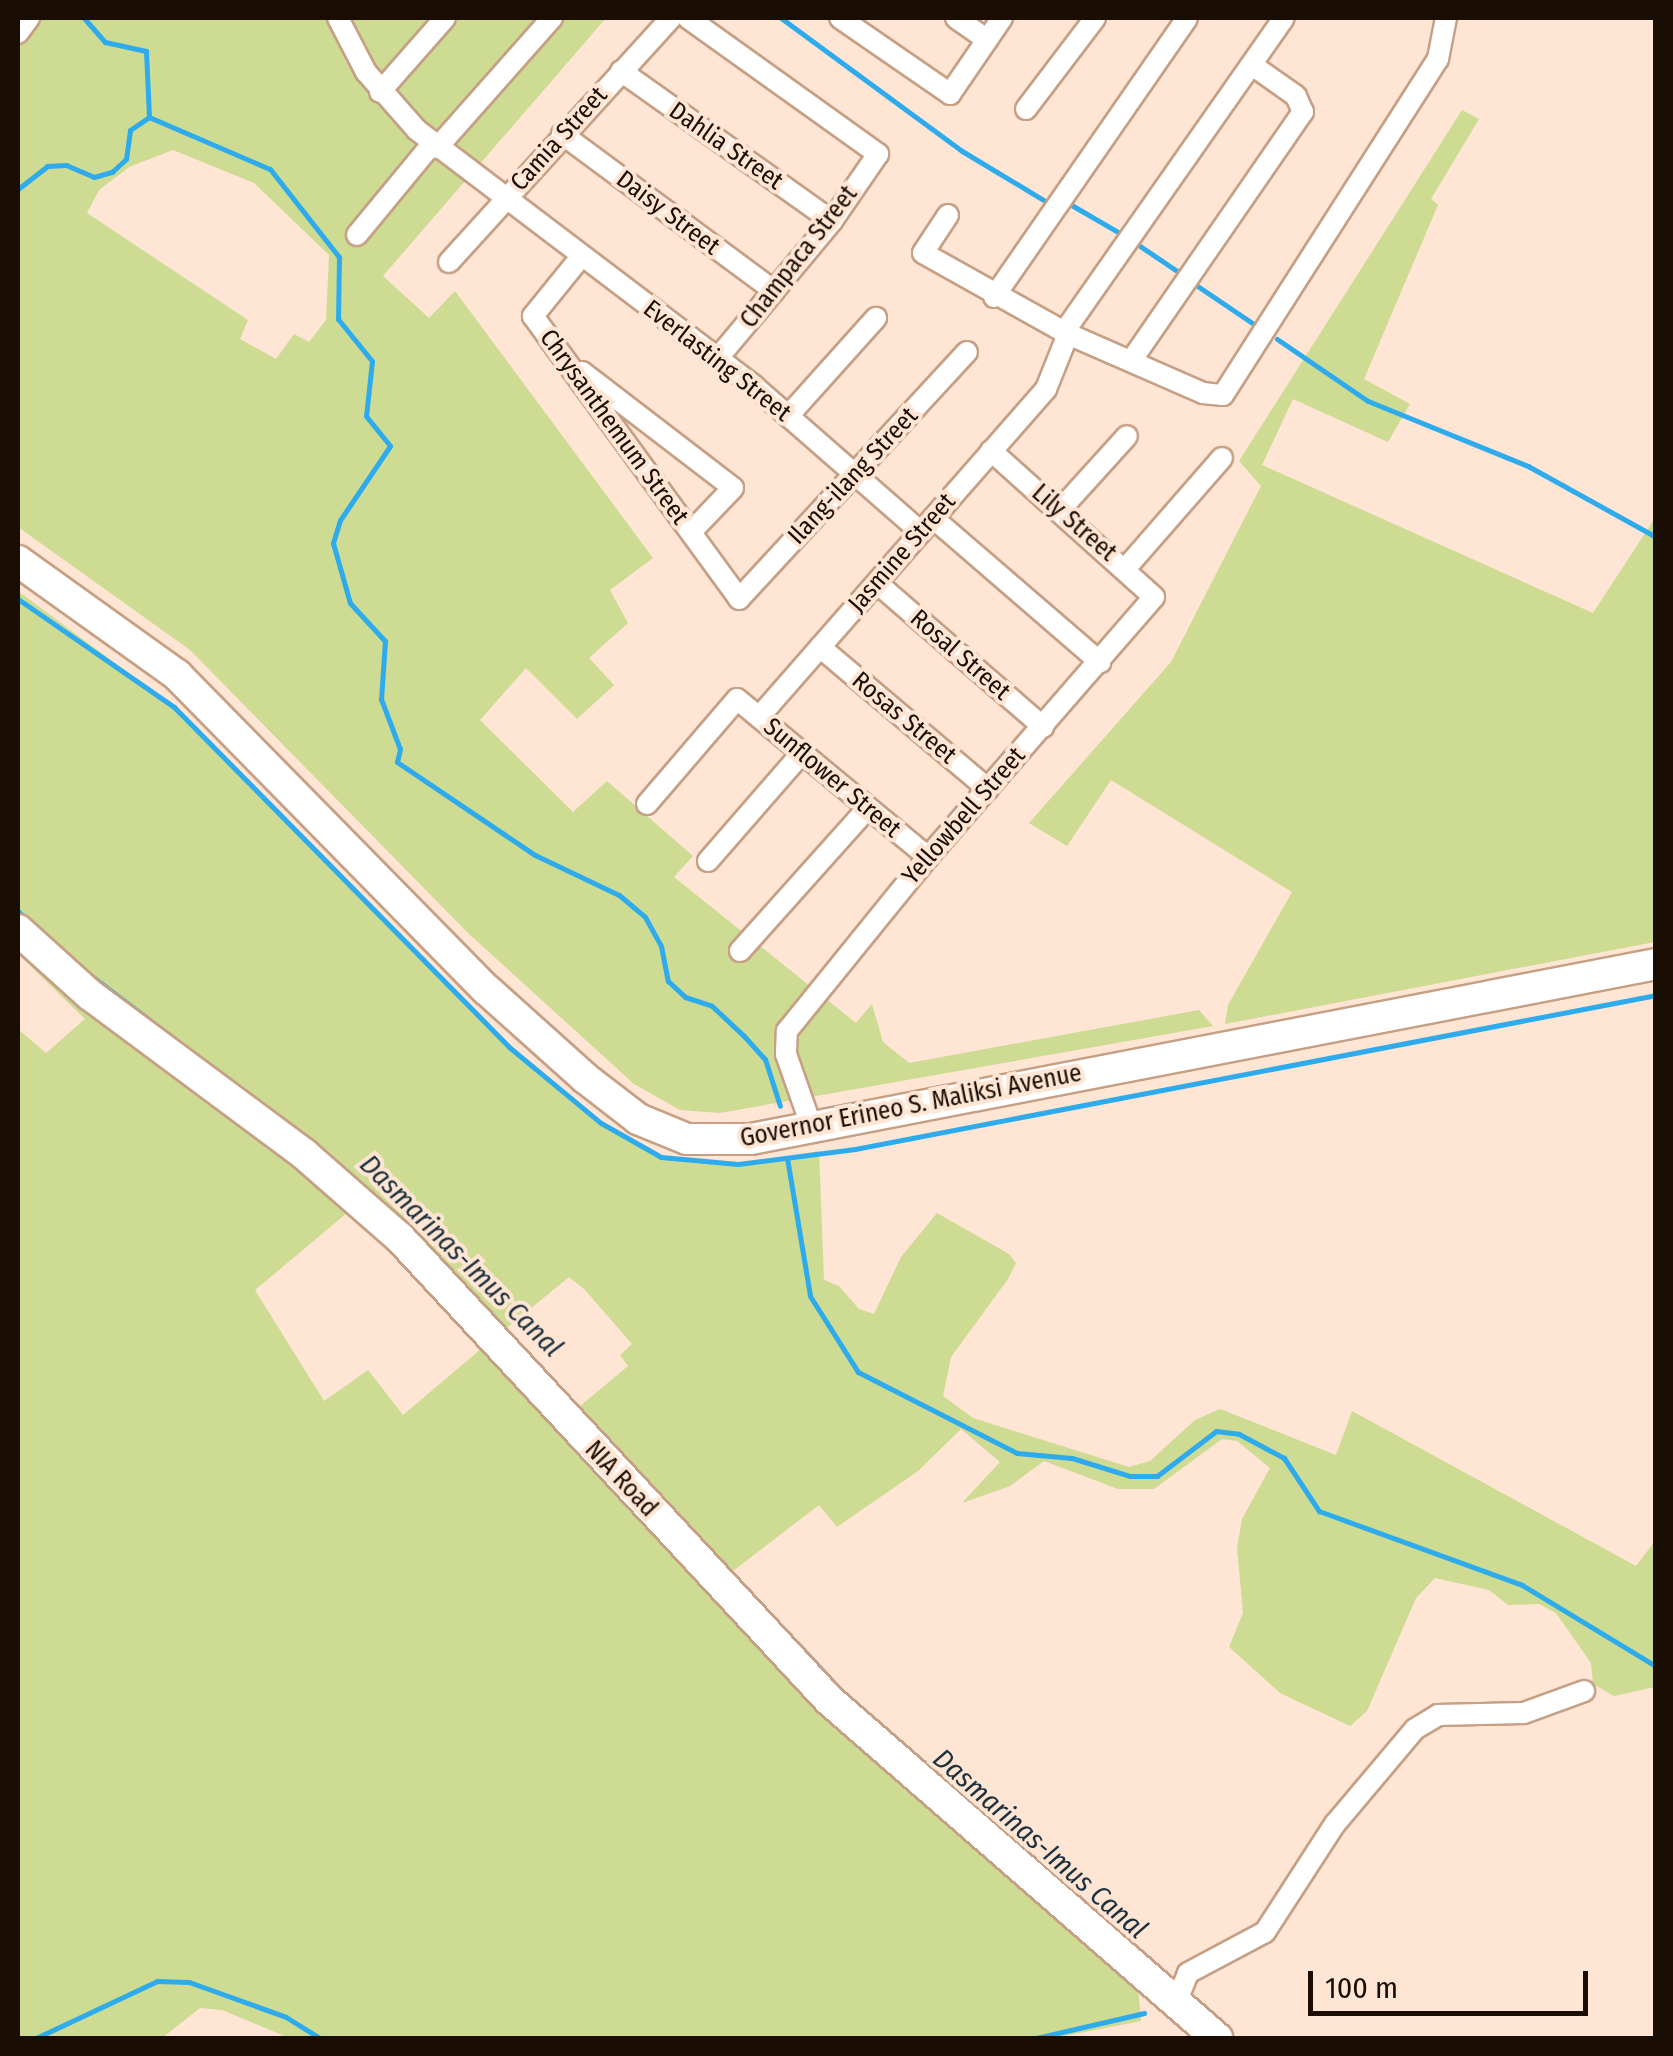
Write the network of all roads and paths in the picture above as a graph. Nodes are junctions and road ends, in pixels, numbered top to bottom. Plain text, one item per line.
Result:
1 (29, 18) edge
2 (339, 18) edge
3 (446, 18) edge
4 (552, 18) edge
5 (671, 18) edge
6 (688, 18) edge
7 (840, 18) edge
8 (956, 18) edge
9 (1002, 18) edge
10 (1096, 18) edge
11 (1187, 18) edge
12 (1284, 18) edge
13 (1446, 18) edge
14 (18, 34) edge
15 (987, 40) junction
16 (1252, 65) junction
17 (620, 71) junction
18 (380, 92) junction
19 (1026, 108) dead end
20 (562, 134) junction
21 (434, 146) junction
22 (504, 200) junction
23 (948, 214) dead end
24 (832, 221) junction
25 (358, 236) dead end
26 (580, 258) junction
27 (449, 262) dead end
28 (774, 292) junction
29 (994, 297) junction
30 (876, 318) dead end
31 (1066, 333) junction
32 (967, 352) dead end
33 (718, 358) junction
34 (1131, 361) junction
35 (568, 362) junction
36 (788, 416) junction
37 (1127, 436) dead end
38 (991, 451) junction
39 (1222, 458) dead end
40 (854, 474) junction
41 (1060, 511) junction
42 (927, 525) junction
43 (692, 532) junction
44 (18, 561) edge
45 (1126, 568) junction
46 (877, 582) junction
47 (1154, 597) joint
48 (738, 599) joint
49 (820, 647) junction
50 (1100, 662) junction
51 (759, 716) junction
52 (1043, 726) junction
53 (802, 753) junction
54 (988, 790) junction
55 (647, 804) dead end
56 (868, 808) junction
57 (928, 857) junction
58 (708, 861) dead end
59 (18, 930) edge
60 (740, 951) dead end
61 (1656, 964) edge
62 (812, 1128) junction
63 (1584, 1690) dead end
64 (1176, 2003) junction
65 (1217, 2038) edge

1 - 14 street
2 - 18 street, Everlasting Street
3 - 18 street
4 - 21 street
5 - 17 street, Camia Street
6 - 24 street, Champaca Street
7 - 15 street
8 - 15 street
9 - 15 street
10 - 19 street
11 - 29 street
12 - 16 street, Jasmine Street
13 - 34 street
16 - 31 street, Jasmine Street
16 - 34 street
17 - 20 street, Camia Street
17 - 24 street, Dahlia Street
18 - 21 street, Everlasting Street
20 - 22 street, Camia Street
20 - 28 street, Daisy Street
21 - 22 street, Everlasting Street
21 - 25 street
22 - 26 street, Everlasting Street
22 - 27 street, Camia Street
23 - 29 street
24 - 28 street, Champaca Street
26 - 33 street, Everlasting Street
26 - 35 street, Chrysanthemum Street
28 - 33 street, Champaca Street
29 - 31 street
30 - 36 street
31 - 34 street
31 - 38 street, Jasmine Street
32 - 40 street, Ilang-ilang Street
33 - 36 street, Everlasting Street
35 - 43 street, Chrysanthemum Street
35 - 43 street
36 - 40 street, Everlasting Street
37 - 41 street
38 - 41 street, Lily Street
38 - 42 street, Jasmine Street
39 - 45 street
40 - 42 street, Everlasting Street
40 - 48 street, Ilang-ilang Street
41 - 45 street, Lily Street
42 - 46 street, Jasmine Street
42 - 50 street, Everlasting Street
43 - 48 street, Chrysanthemum Street
44 - 62 main road, Governor Erineo S. Maliksi Avenue
45 - 47 street, Lily Street
46 - 49 street, Jasmine Street
46 - 52 street, Rosal Street
47 - 50 street, Yellowbell Street
49 - 51 street, Jasmine Street
49 - 54 street, Rosas Street
50 - 52 street, Yellowbell Street
51 - 53 street, Sunflower Street
51 - 55 street, Sunflower Street
52 - 54 street, Yellowbell Street
53 - 56 street, Sunflower Street
53 - 58 street
54 - 57 street, Yellowbell Street
56 - 57 street, Sunflower Street
56 - 60 street
57 - 62 street, Yellowbell Street
59 - 64 main road, NIA Road
61 - 62 main road, Governor Erineo S. Maliksi Avenue
63 - 64 street
64 - 65 main road, NIA Road

